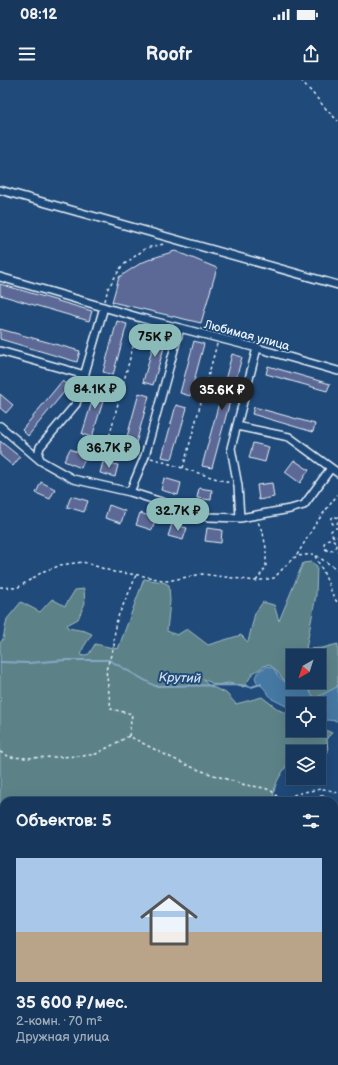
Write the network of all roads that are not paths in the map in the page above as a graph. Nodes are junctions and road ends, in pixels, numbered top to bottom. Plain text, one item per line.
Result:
1 (0, 190) edge
2 (0, 277) edge
3 (338, 285) edge
4 (104, 306) junction
5 (180, 328) junction
6 (257, 348) junction
7 (0, 351) edge
8 (338, 371) edge
9 (85, 375) junction
10 (0, 426) edge
11 (237, 426) junction
12 (41, 461) junction
13 (332, 468) junction
14 (338, 473) edge
15 (130, 492) junction
16 (240, 518) junction

1 - 3 street
2 - 4 street, Любимая улица
4 - 5 street, Любимая улица
4 - 9 street
5 - 6 street, Любимая улица
5 - 15 street
6 - 8 street, Любимая улица
6 - 11 street
7 - 9 street
9 - 12 street
10 - 12 street
11 - 13 street
11 - 16 street
12 - 15 street
13 - 14 street
13 - 16 street
15 - 16 street

